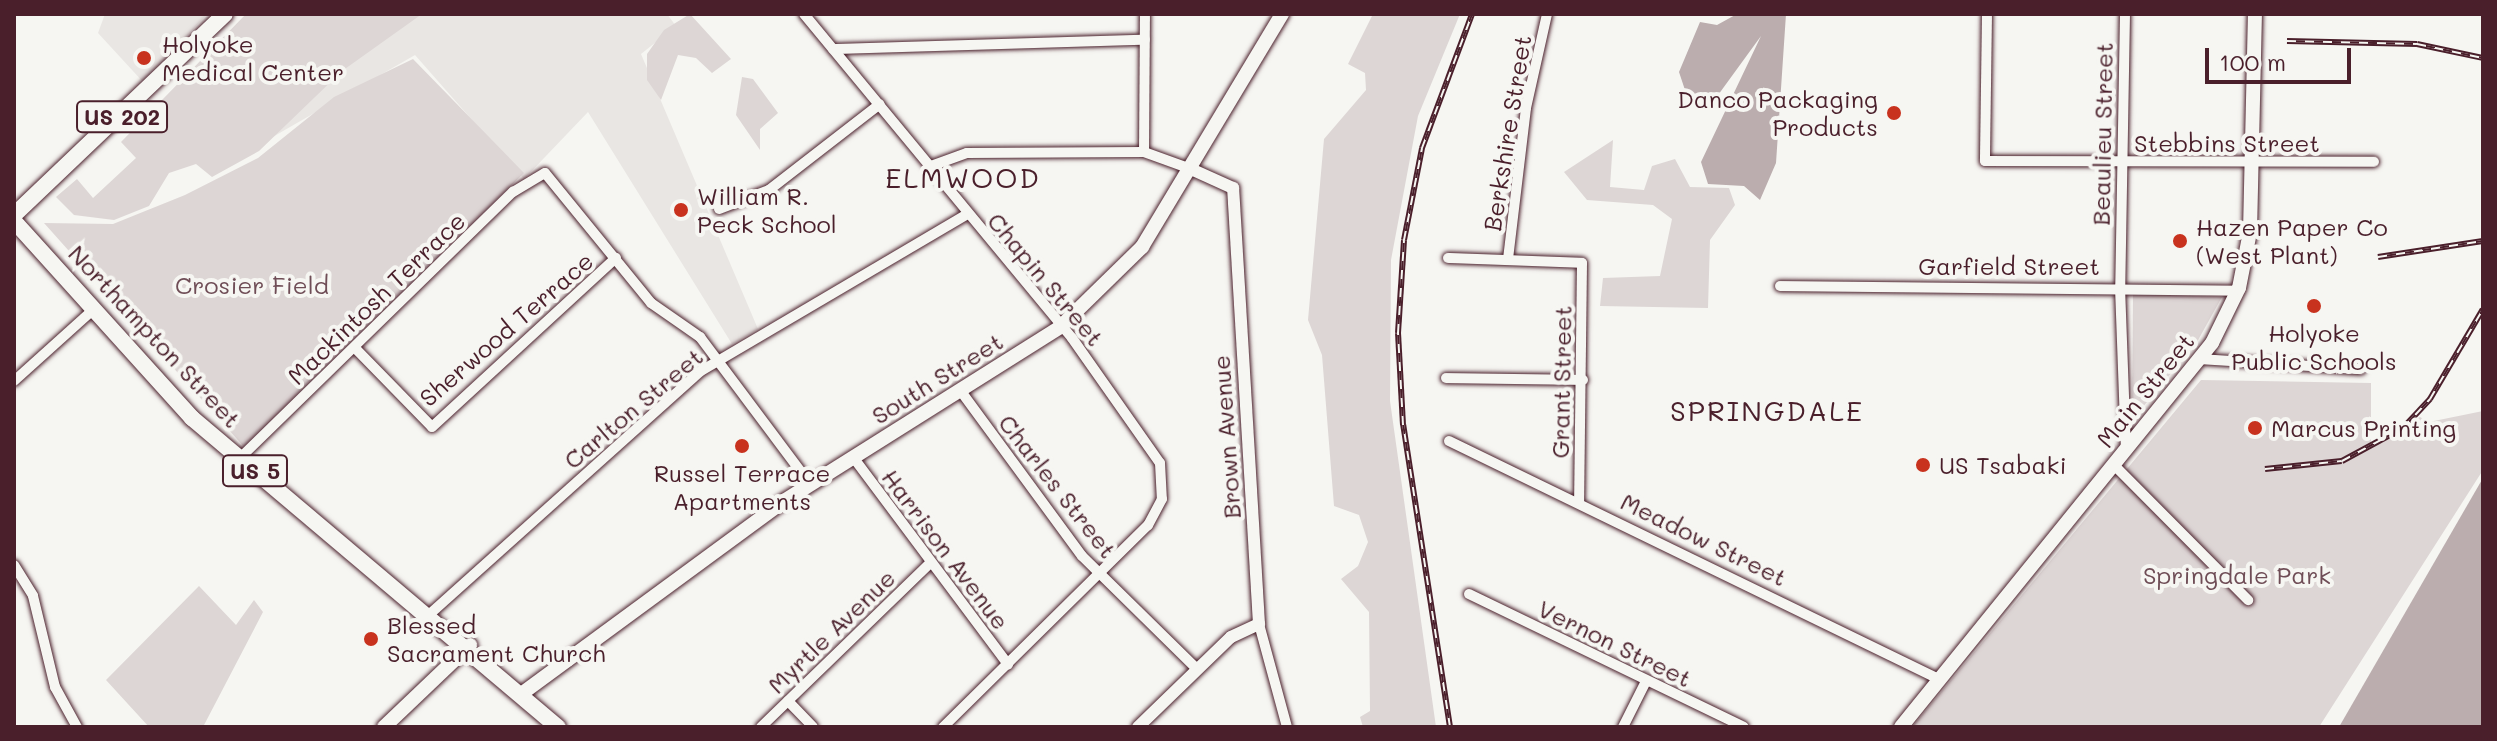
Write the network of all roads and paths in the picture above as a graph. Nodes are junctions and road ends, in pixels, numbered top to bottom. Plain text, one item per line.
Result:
1 (225, 14) edge
2 (804, 14) edge
3 (1145, 14) edge
4 (1282, 14) edge
5 (1547, 14) edge
6 (1987, 14) edge
7 (2125, 14) edge
8 (2255, 14) edge
9 (1145, 40) junction
10 (833, 49) junction
11 (880, 104) junction
12 (1144, 152) junction
13 (2374, 162) dead end
14 (2121, 163) junction
15 (2250, 164) junction
16 (931, 166) junction
17 (1191, 169) junction
18 (719, 209) dead end
19 (966, 215) junction
20 (14, 218) edge
21 (616, 258) junction
22 (1448, 258) dead end
23 (1508, 259) junction
24 (1780, 286) dead end
25 (2120, 287) junction
26 (2237, 291) junction
27 (94, 309) junction
28 (1060, 327) junction
29 (355, 348) junction
30 (2200, 359) junction
31 (718, 361) junction
32 (2361, 369) dead end
33 (1446, 378) dead end
34 (1583, 380) junction
35 (14, 381) edge
36 (960, 390) junction
37 (1449, 441) dead end
38 (2126, 448) junction
39 (853, 457) junction
40 (239, 459) junction
41 (2113, 464) junction
42 (810, 484) junction
43 (1579, 502) junction
44 (929, 564) junction
45 (14, 565) edge
46 (1098, 572) junction
47 (1469, 594) dead end
48 (2248, 600) dead end
49 (431, 613) junction
50 (1259, 624) junction
51 (470, 645) junction
52 (1008, 664) junction
53 (1197, 669) junction
54 (1939, 679) junction
55 (1646, 681) junction
56 (524, 692) junction
57 (788, 701) junction
58 (77, 727) edge
59 (384, 727) edge
60 (558, 727) edge
61 (761, 727) edge
62 (813, 727) edge
63 (943, 727) edge
64 (1138, 727) edge
65 (1287, 727) edge
66 (1623, 727) edge
67 (1744, 727) edge
68 (1901, 727) edge

1 - 20 main road, US 202
2 - 10 street, Chapin Street
3 - 9 street
4 - 17 main road, South Street
5 - 23 street, Berkshire Street
6 - 14 street, Stebbins Street
7 - 14 street, Beaulieu Street
8 - 15 main road, Main Street
9 - 10 street
9 - 12 street
10 - 11 street, Chapin Street
11 - 16 street, Chapin Street
11 - 18 street
12 - 16 street
12 - 17 street
13 - 15 street, Stebbins Street
14 - 15 street, Stebbins Street
14 - 25 street, Beaulieu Street
15 - 26 main road, Main Street
16 - 19 street, Chapin Street
17 - 28 main road, South Street
17 - 50 street, Brown Avenue
19 - 28 street, Chapin Street
19 - 31 street, Carlton Street
20 - 27 main road, Northampton Street / US 5
21 - 29 street, Sherwood Terrace
21 - 29 street, Mackintosh Terrace
21 - 31 street
22 - 23 street
23 - 34 street, Grant Street
24 - 25 street, Garfield Street
25 - 26 street, Garfield Street
25 - 38 street, Beaulieu Street
26 - 30 main road, Main Street
27 - 35 street
27 - 40 main road, Northampton Street / US 5
28 - 36 main road, South Street
28 - 46 street, Chapin Street
29 - 40 street, Mackintosh Terrace
30 - 32 street
30 - 38 main road, Main Street
31 - 42 street
31 - 49 street, Carlton Street
33 - 34 street
34 - 43 street, Grant Street
36 - 39 main road, South Street
36 - 46 street, Charles Street
37 - 43 street, Meadow Street
38 - 41 main road, Main Street
39 - 42 main road, South Street
39 - 44 street, Harrison Avenue
40 - 49 main road, Northampton Street / US 5
41 - 48 street
41 - 54 main road, Main Street
42 - 56 main road, South Street
43 - 54 street, Meadow Street
44 - 52 street, Harrison Avenue
44 - 57 street, Myrtle Avenue
45 - 58 street
46 - 52 street
46 - 53 street, Charles Street
47 - 55 street, Vernon Street
49 - 51 main road, Northampton Street / US 5
50 - 53 street
50 - 65 street, Brown Avenue
51 - 56 main road, Northampton Street / US 5
51 - 59 main road
52 - 63 street
53 - 64 street
54 - 68 main road, Main Street
55 - 66 street
55 - 67 street, Vernon Street
56 - 60 main road, Northampton Street / US 5
57 - 61 street, Myrtle Avenue
57 - 62 street

